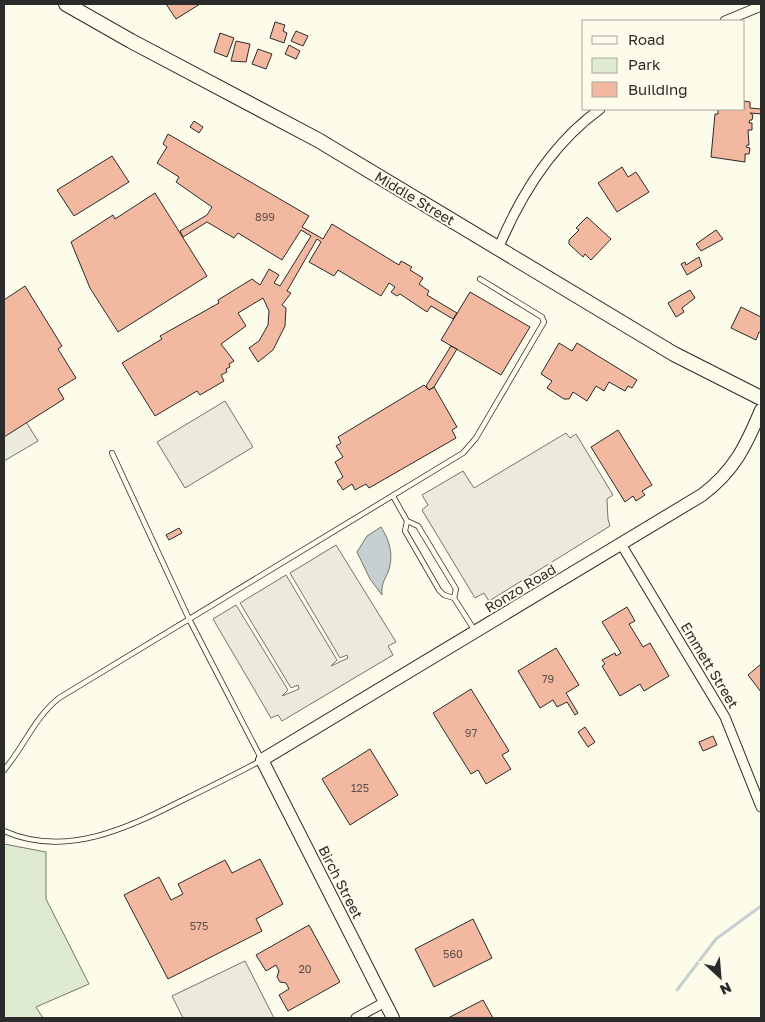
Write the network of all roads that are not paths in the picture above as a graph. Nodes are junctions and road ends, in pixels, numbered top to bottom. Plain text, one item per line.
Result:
1 (66, 4) edge
2 (761, 6) edge
3 (727, 20) edge
4 (599, 110) edge
5 (498, 249) junction
6 (480, 279) dead end
7 (761, 398) edge
8 (761, 410) edge
9 (112, 453) dead end
10 (393, 496) junction
11 (407, 522) junction
12 (622, 544) junction
13 (454, 598) junction
14 (189, 619) junction
15 (476, 632) junction
16 (262, 760) junction
17 (4, 770) edge
18 (761, 807) edge
19 (4, 831) edge
20 (385, 1002) junction
21 (356, 1018) edge
22 (393, 1018) edge

1 - 5 main road, Middle Street
2 - 3 street
4 - 5 street
5 - 7 main road, Middle Street
6 - 10 lane
8 - 12 main road, Ronzo Road
9 - 14 lane
10 - 11 lane
10 - 14 lane
11 - 13 lane
11 - 13 lane
12 - 15 main road, Ronzo Road
12 - 18 street, Emmett Street
13 - 15 lane
14 - 16 lane
14 - 17 lane
15 - 16 main road, Ronzo Road
16 - 19 lane
16 - 20 main road, Birch Street
20 - 21 street
20 - 22 main road, Birch Street

